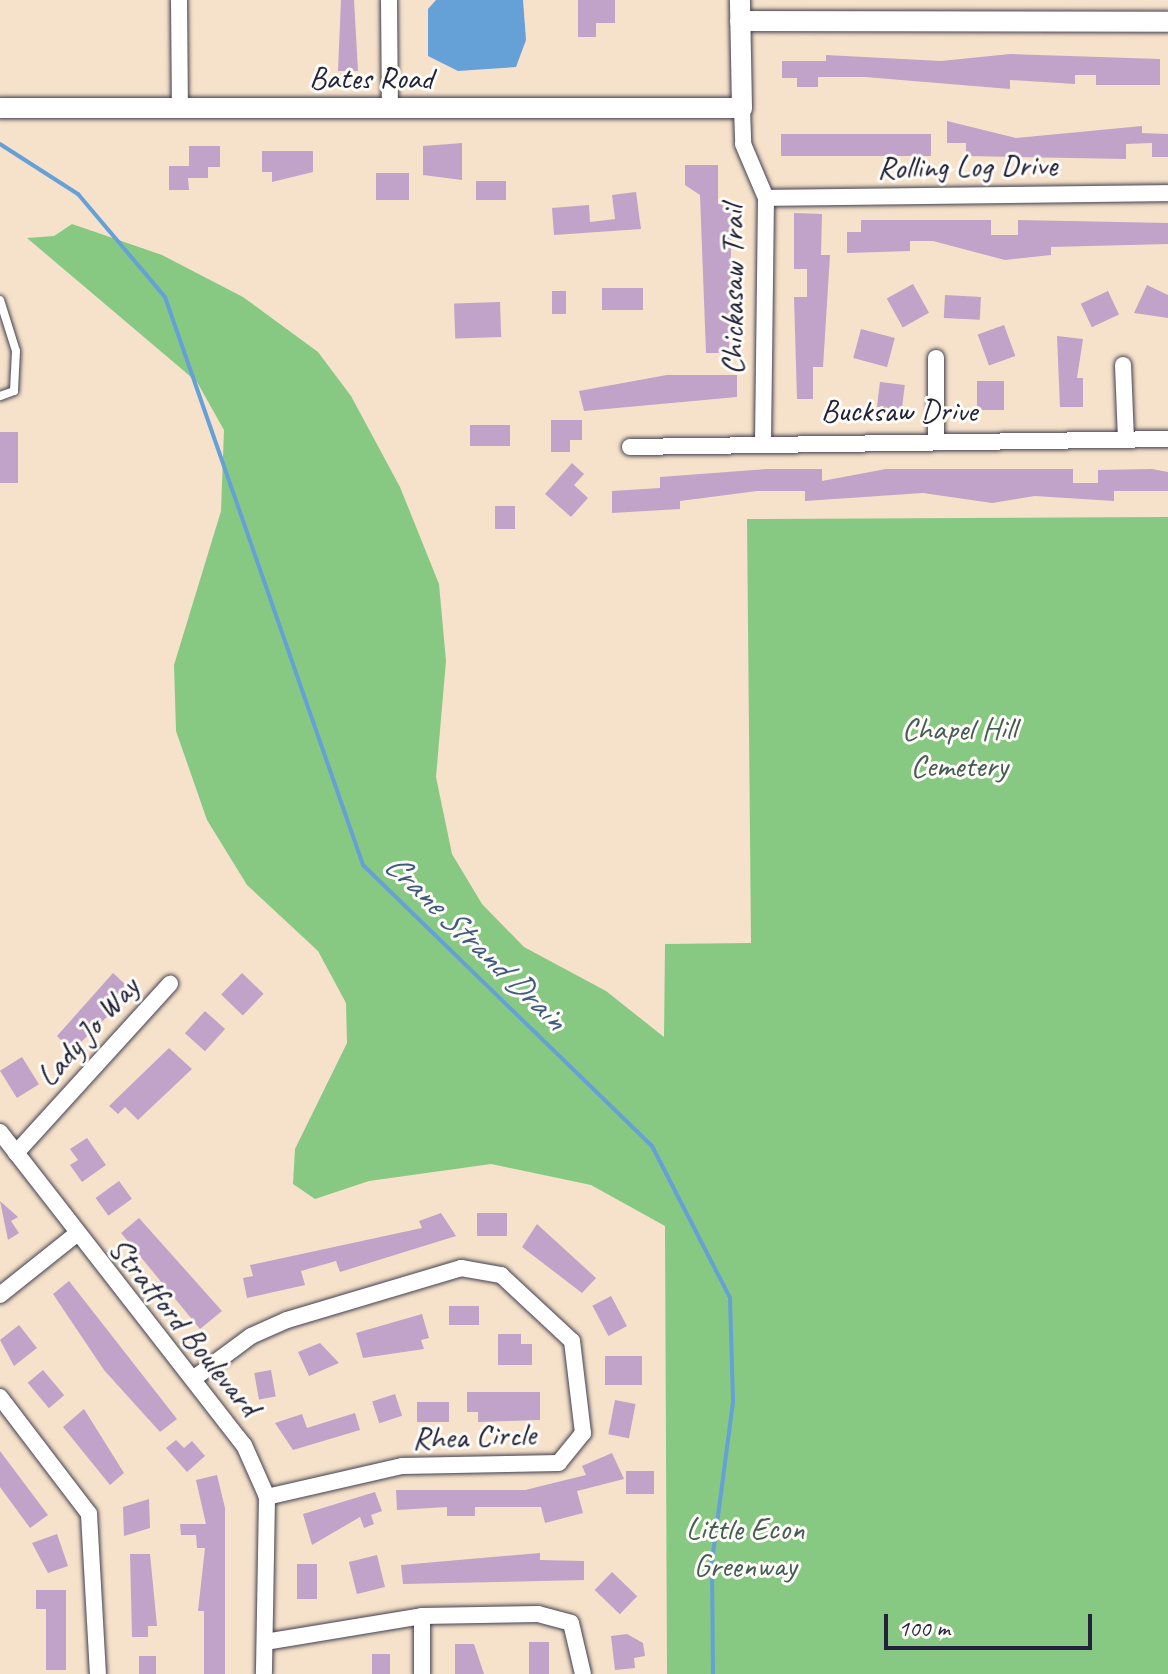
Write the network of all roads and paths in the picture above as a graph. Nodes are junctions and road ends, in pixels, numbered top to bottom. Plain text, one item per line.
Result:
1 (179, 0) edge
2 (389, 0) edge
3 (740, 10) edge
4 (1168, 22) edge
5 (0, 108) edge
6 (180, 108) junction
7 (390, 108) junction
8 (742, 108) junction
9 (1168, 193) edge
10 (766, 198) junction
11 (0, 300) edge
12 (936, 358) dead end
13 (1123, 365) dead end
14 (0, 396) edge
15 (936, 439) junction
16 (1126, 439) junction
17 (1168, 439) edge
18 (763, 440) junction
19 (630, 447) dead end
20 (170, 984) dead end
21 (0, 1132) edge
22 (16, 1153) junction
23 (74, 1236) junction
24 (0, 1295) edge
25 (197, 1376) junction
26 (0, 1397) edge
27 (267, 1497) junction
28 (422, 1616) junction
29 (265, 1642) junction
30 (98, 1674) edge
31 (264, 1674) edge
32 (422, 1674) edge
33 (583, 1674) edge

1 - 6 street
2 - 7 street
3 - 4 street
3 - 8 street, Chickasaw Trail
5 - 6 street, Bates Road
6 - 7 street, Bates Road
7 - 8 street, Bates Road
8 - 10 street, Chickasaw Trail
9 - 10 street, Rolling Log Drive
10 - 18 street, Chickasaw Trail
11 - 14 lane
12 - 15 street
13 - 16 street
15 - 16 street, Bucksaw Drive
15 - 18 street, Bucksaw Drive
16 - 17 street, Bucksaw Drive
18 - 19 street, Bucksaw Drive
20 - 22 street, Lady Jo Way
21 - 22 street, Stratford Boulevard
22 - 23 street, Stratford Boulevard
23 - 24 street
23 - 25 street, Stratford Boulevard
25 - 27 street, Stratford Boulevard
25 - 27 street, Rhea Circle
26 - 30 street
27 - 29 street, Stratford Boulevard
28 - 29 street
28 - 32 street
28 - 33 street
29 - 31 street, Stratford Boulevard

